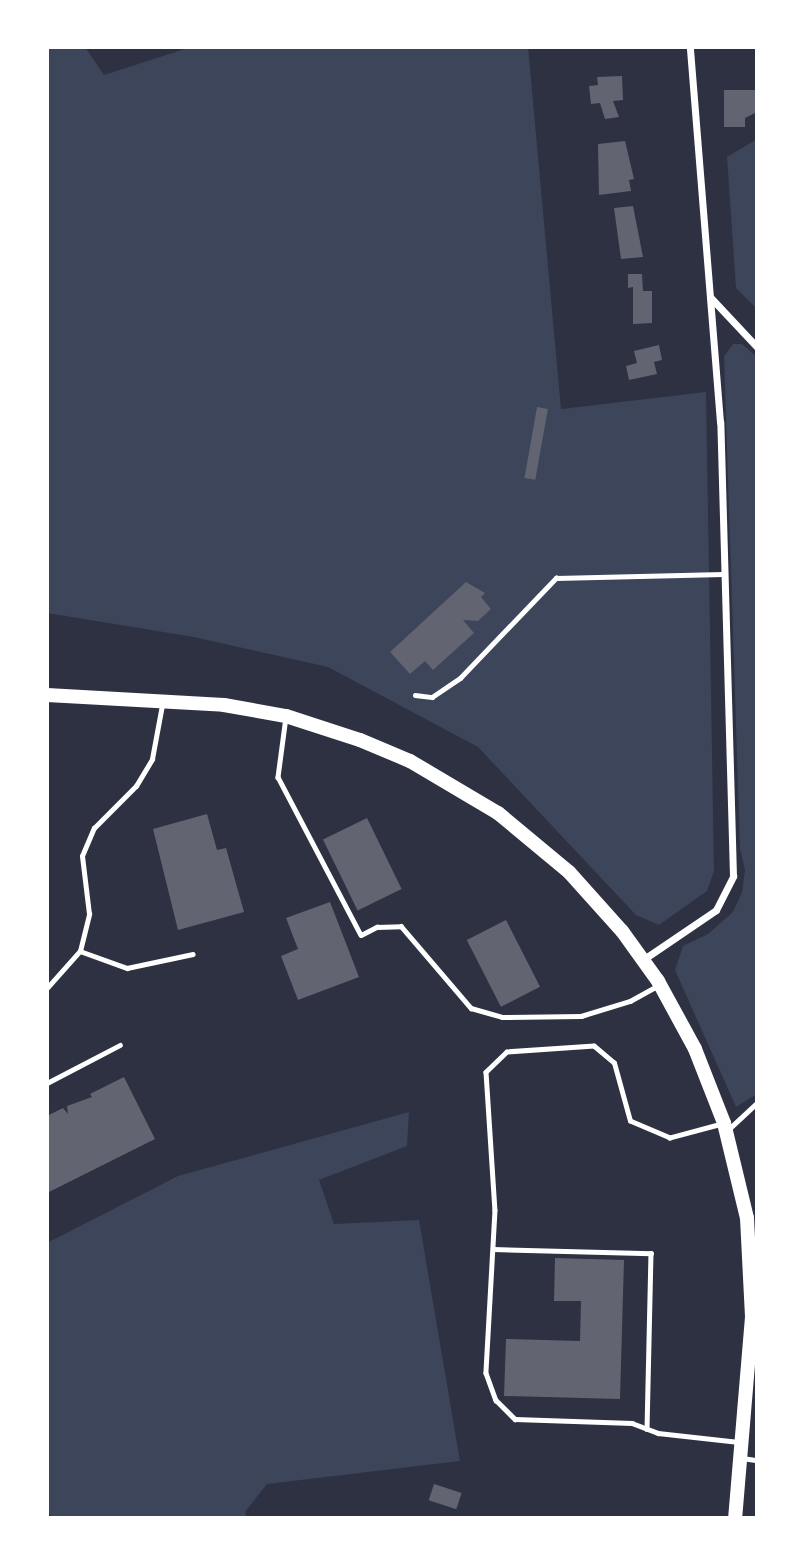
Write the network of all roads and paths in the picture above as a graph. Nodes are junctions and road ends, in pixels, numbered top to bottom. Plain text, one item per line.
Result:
1 (690, 47) edge
2 (710, 298) junction
3 (757, 347) edge
4 (724, 573) junction
5 (47, 695) edge
6 (415, 695) dead end
7 (162, 700) junction
8 (286, 716) junction
9 (80, 951) junction
10 (193, 954) dead end
11 (644, 959) junction
12 (660, 985) junction
13 (47, 988) edge
14 (120, 1045) dead end
15 (47, 1083) edge
16 (757, 1103) edge
17 (725, 1127) junction
18 (752, 1217) edge
19 (493, 1249) junction
20 (751, 1405) edge
21 (648, 1429) junction
22 (742, 1442) junction
23 (741, 1458) junction
24 (757, 1460) edge
25 (735, 1518) edge

1 - 2 street
2 - 3 street
2 - 4 street
4 - 6 lane
4 - 11 street
5 - 7 main road
7 - 8 main road
7 - 9 lane
8 - 11 main road
8 - 12 lane
9 - 10 lane
9 - 13 lane
11 - 12 main road
12 - 17 main road
14 - 15 lane
16 - 17 lane
17 - 18 main road
17 - 19 lane
18 - 20 main road
19 - 21 lane
19 - 21 lane
20 - 22 main road
21 - 22 lane
22 - 23 main road
23 - 24 lane
23 - 25 main road

